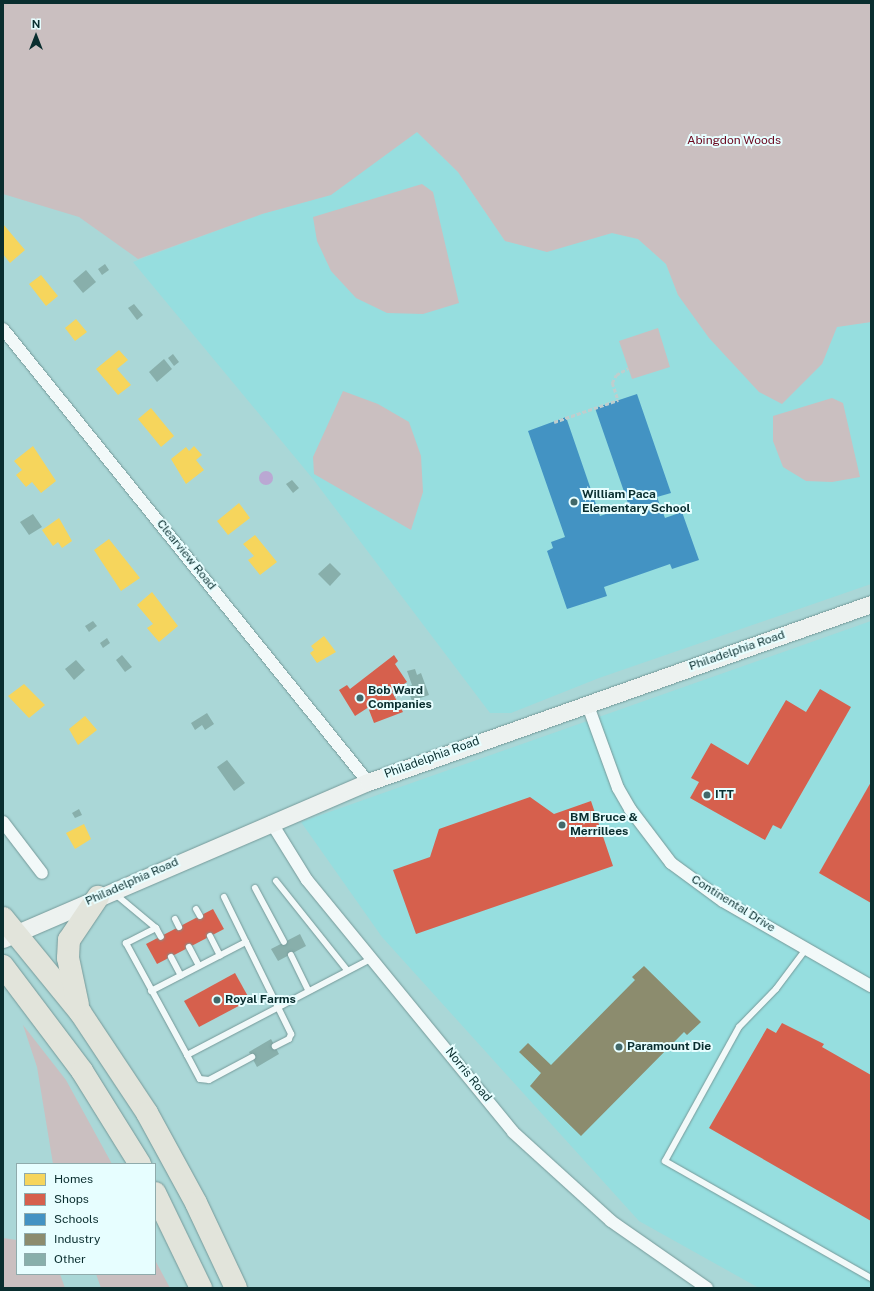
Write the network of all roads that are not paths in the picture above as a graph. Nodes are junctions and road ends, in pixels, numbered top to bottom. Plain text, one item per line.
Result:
1 (3, 329) edge
2 (871, 604) edge
3 (587, 702) junction
4 (368, 782) junction
5 (3, 822) edge
6 (271, 822) junction
7 (42, 874) dead end
8 (276, 881) dead end
9 (255, 888) dead end
10 (105, 894) junction
11 (224, 897) dead end
12 (196, 909) dead end
13 (200, 916) dead end
14 (175, 919) dead end
15 (179, 927) dead end
16 (156, 928) junction
17 (7, 930) edge
18 (210, 936) dead end
19 (161, 937) dead end
20 (246, 942) junction
21 (284, 942) dead end
22 (189, 947) dead end
23 (806, 949) junction
24 (291, 955) dead end
25 (220, 956) junction
26 (171, 957) dead end
27 (371, 959) junction
28 (3, 966) edge
29 (199, 966) junction
30 (347, 970) junction
31 (181, 976) junction
32 (871, 986) edge
33 (308, 990) junction
34 (151, 991) junction
35 (278, 1007) junction
36 (80, 1012) junction
37 (275, 1046) dead end
38 (187, 1055) junction
39 (252, 1057) dead end
40 (139, 1163) edge
41 (156, 1195) edge
42 (871, 1278) edge
43 (201, 1288) edge
44 (236, 1288) edge
45 (706, 1288) edge

1 - 4 street, Clearview Road
2 - 3 main road, Philadelphia Road
3 - 4 main road, Philadelphia Road
3 - 23 street, Continental Drive
4 - 6 main road, Philadelphia Road
5 - 7 street
6 - 10 main road, Philadelphia Road
6 - 27 street, Norris Road
8 - 30 lane
9 - 21 lane
10 - 16 lane
10 - 17 main road, Philadelphia Road
10 - 36 highway
11 - 20 lane
12 - 13 lane
14 - 15 lane
16 - 19 lane
16 - 34 lane
17 - 36 highway
18 - 25 lane
20 - 25 lane
20 - 35 lane
22 - 29 lane
23 - 32 street, Continental Drive
23 - 42 lane
24 - 33 lane
25 - 29 lane
26 - 31 lane
27 - 30 lane
27 - 45 street, Norris Road
28 - 40 highway
29 - 31 lane
30 - 33 lane
31 - 34 lane
33 - 35 lane
34 - 38 lane
35 - 37 lane
35 - 38 lane
36 - 44 highway
38 - 39 lane
41 - 43 highway

